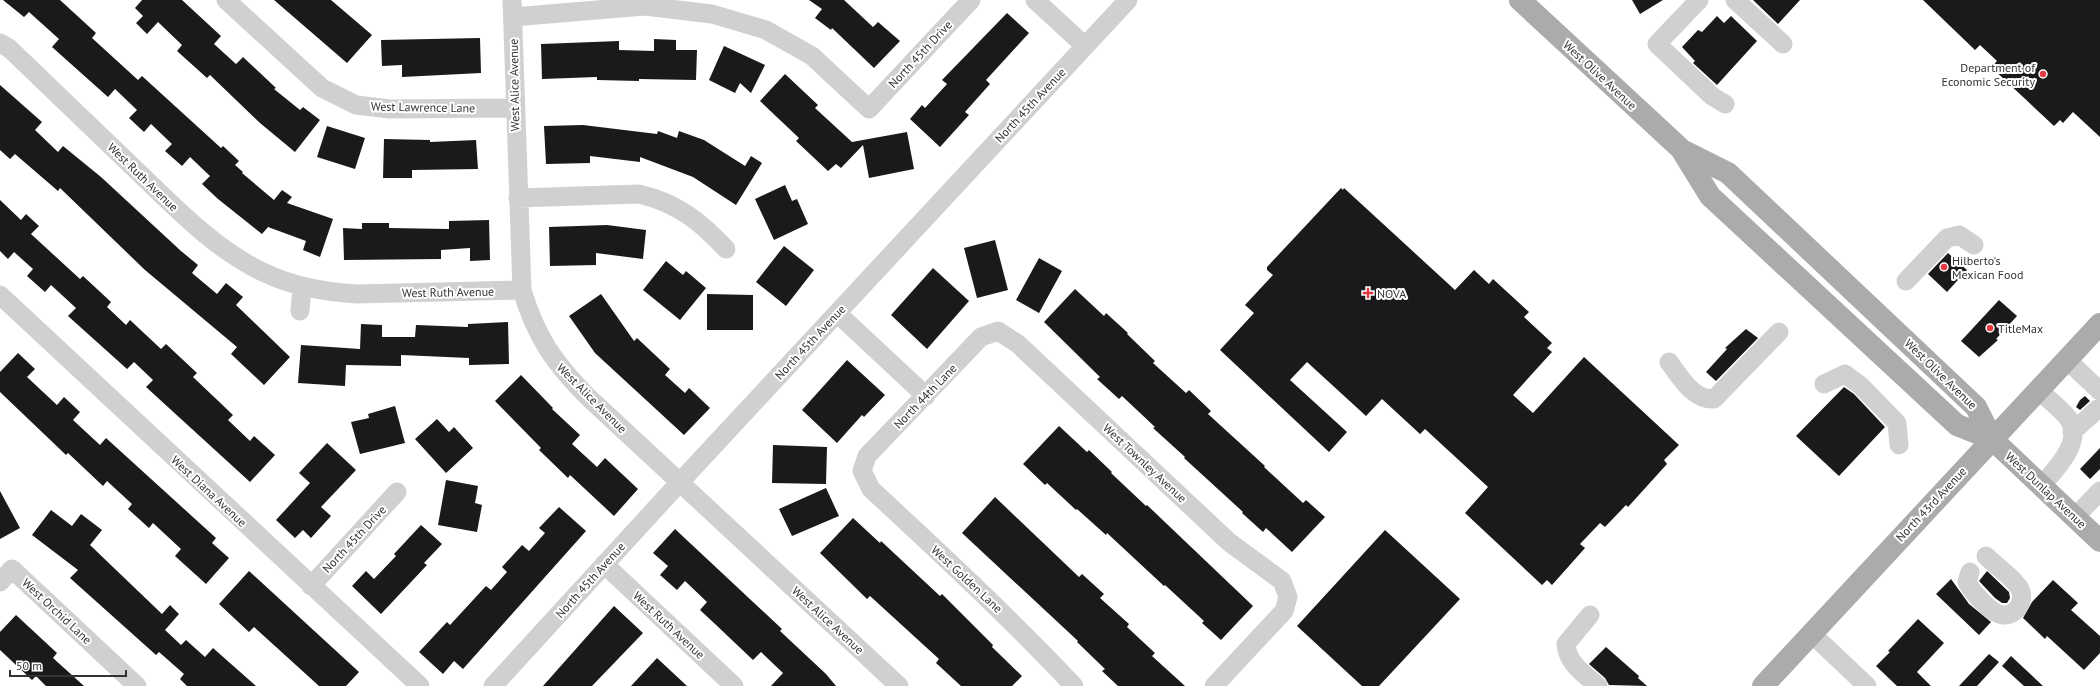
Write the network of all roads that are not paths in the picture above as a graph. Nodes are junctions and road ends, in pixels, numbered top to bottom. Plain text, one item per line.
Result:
1 (226, 0) edge
2 (971, 0) edge
3 (1035, 0) edge
4 (1128, 0) edge
5 (1520, 0) edge
6 (1699, 0) edge
7 (1735, 0) edge
8 (512, 9) edge
9 (0, 43) edge
10 (1783, 44) dead end
11 (1085, 46) junction
12 (1725, 104) dead end
13 (514, 108) junction
14 (1681, 149) junction
15 (518, 198) junction
16 (1974, 245) dead end
17 (726, 249) dead end
18 (1906, 281) dead end
19 (302, 287) junction
20 (522, 290) junction
21 (0, 295) edge
22 (300, 312) dead end
23 (837, 313) junction
24 (2100, 324) edge
25 (998, 332) joint
26 (1779, 332) dead end
27 (2067, 360) junction
28 (1669, 362) dead end
29 (1824, 384) dead end
30 (2038, 390) junction
31 (2100, 391) edge
32 (926, 396) junction
33 (2100, 408) edge
34 (2072, 432) junction
35 (1992, 439) junction
36 (1899, 445) dead end
37 (862, 471) joint
38 (680, 482) junction
39 (2041, 486) junction
40 (2100, 490) edge
41 (397, 492) dead end
42 (2075, 517) junction
43 (2100, 541) edge
44 (1986, 556) dead end
45 (604, 564) junction
46 (1970, 572) dead end
47 (6, 576) edge
48 (311, 586) junction
49 (1590, 615) dead end
50 (1812, 634) junction
51 (137, 686) edge
52 (420, 686) edge
53 (493, 686) edge
54 (734, 686) edge
55 (899, 686) edge
56 (1074, 686) edge
57 (1214, 686) edge
58 (1598, 686) edge
59 (1763, 686) edge
60 (1867, 686) edge

1 - 13 street, West Lawrence Lane
2 - 8 street, North 45th Drive
3 - 11 street
4 - 11 street, North 45th Avenue
5 - 14 main road, West Olive Avenue
6 - 12 street
7 - 10 street
8 - 13 street, West Alice Avenue
9 - 19 street, West Ruth Avenue
11 - 23 street, North 45th Avenue
13 - 15 street, West Alice Avenue
14 - 35 main road, West Olive Avenue
14 - 35 main road, West Olive Avenue
15 - 17 street
15 - 20 street, West Alice Avenue
16 - 18 street
19 - 20 street, West Ruth Avenue
19 - 22 street
20 - 38 street, West Alice Avenue
21 - 48 street, West Diana Avenue
23 - 32 street
23 - 38 street, North 45th Avenue
24 - 27 main road, North 43rd Avenue
25 - 32 street, North 44th Lane
25 - 57 street, West Townley Avenue
26 - 28 street
27 - 30 main road, North 43rd Avenue
27 - 31 street
29 - 36 street
30 - 34 street
30 - 35 main road, North 43rd Avenue
32 - 37 street, North 44th Lane
33 - 34 street
34 - 39 street
35 - 39 main road, West Dunlap Avenue
35 - 50 main road, North 43rd Avenue
37 - 56 street, West Golden Lane
38 - 45 street, North 45th Avenue
38 - 55 street, West Alice Avenue
39 - 42 main road, West Dunlap Avenue
40 - 42 street
41 - 48 street, North 45th Drive
42 - 43 main road, West Dunlap Avenue
44 - 46 street
45 - 53 street, North 45th Avenue
45 - 54 street, West Ruth Avenue
47 - 51 street, West Orchid Lane
48 - 52 street, West Diana Avenue
49 - 58 street
50 - 59 main road, North 43rd Avenue
50 - 60 street

